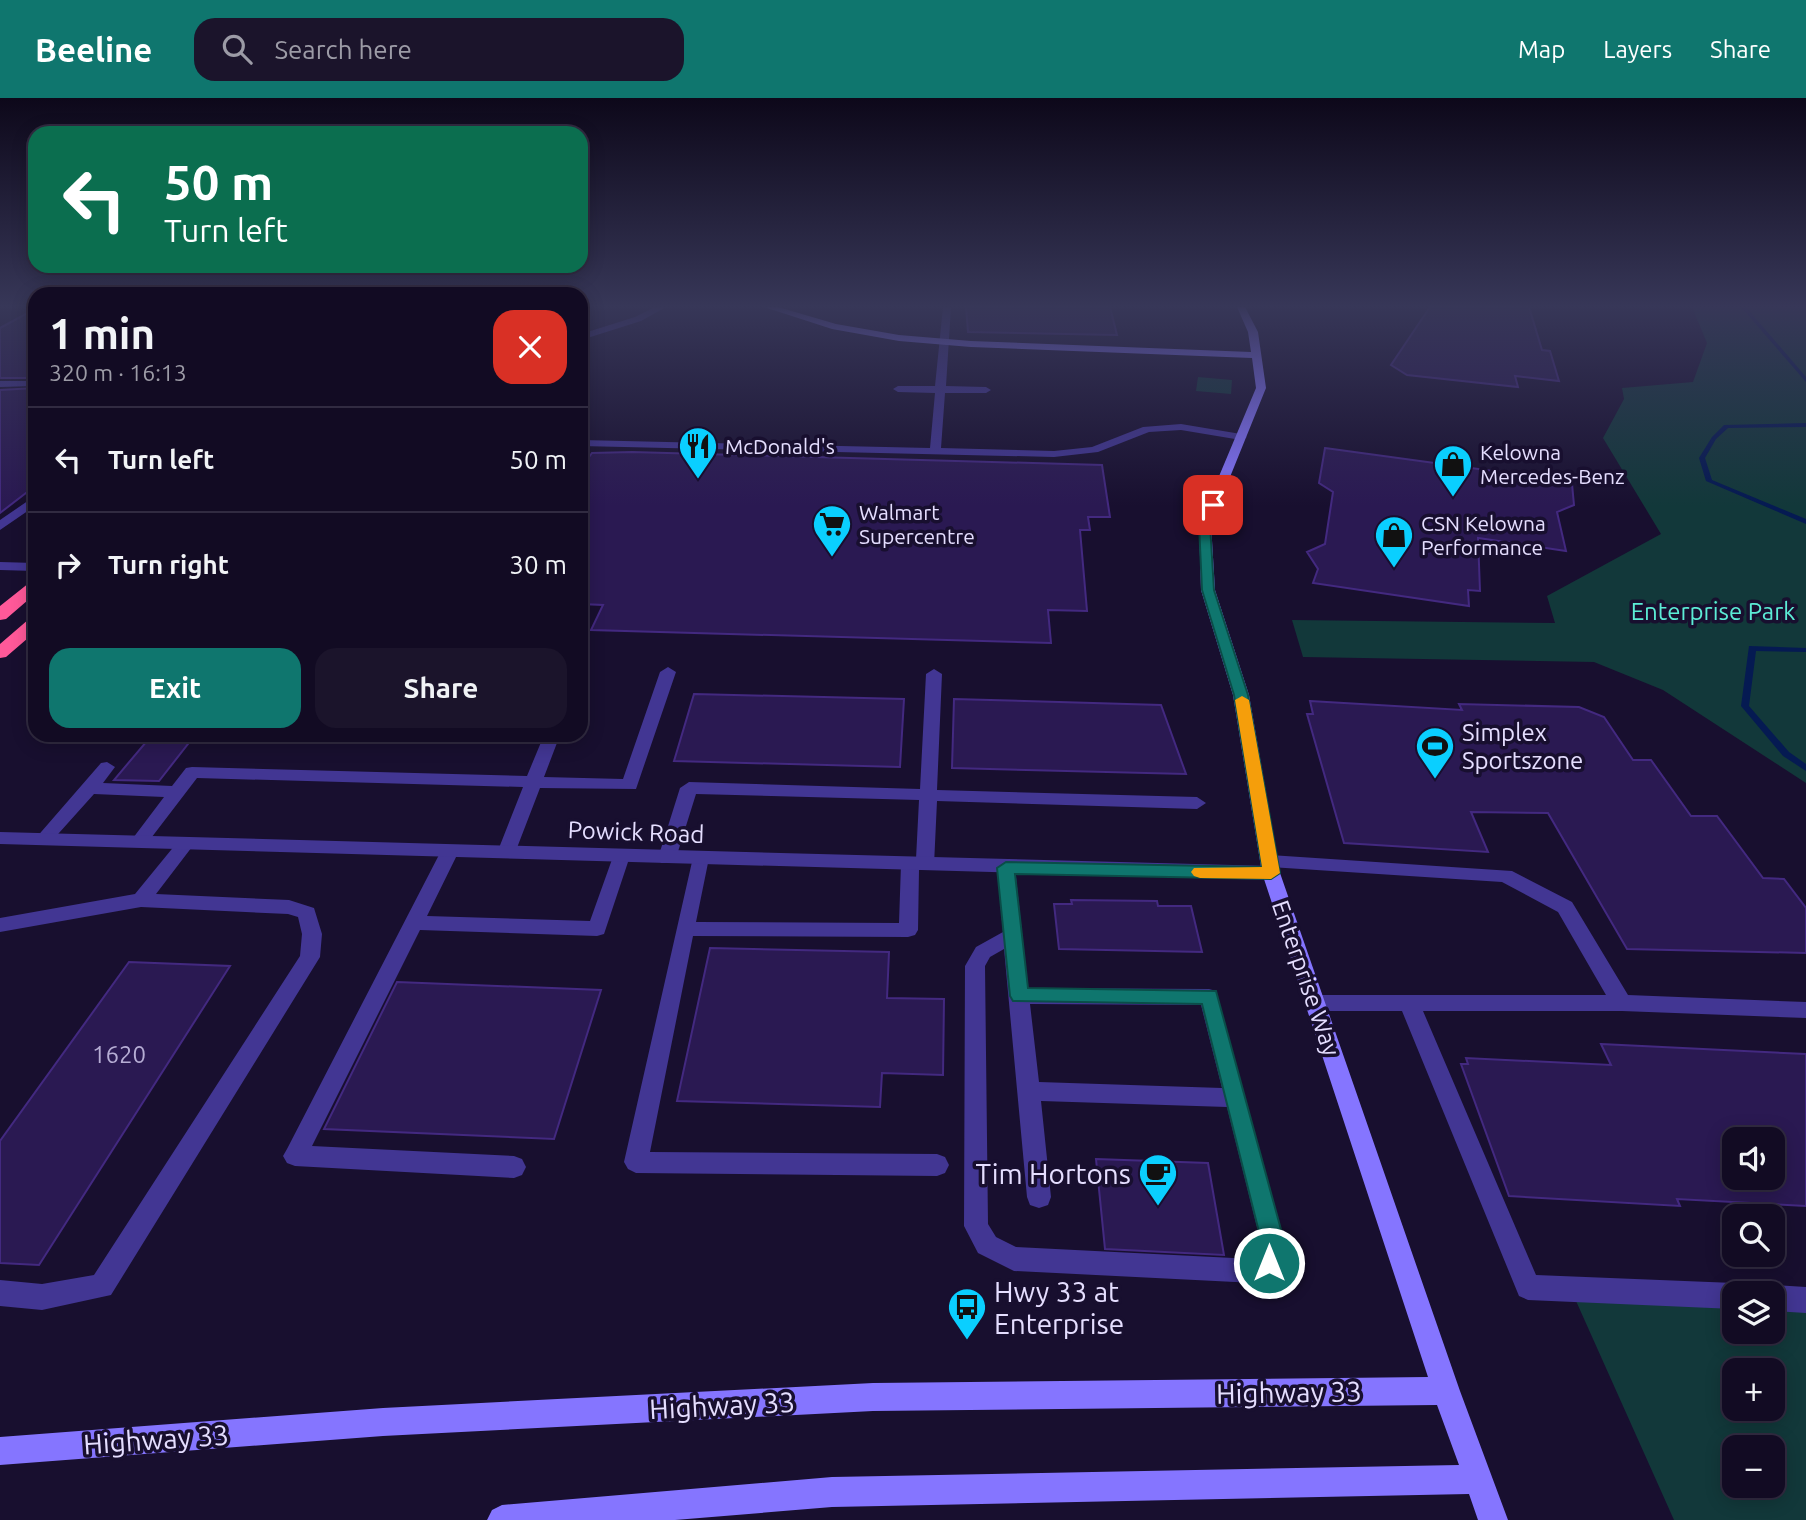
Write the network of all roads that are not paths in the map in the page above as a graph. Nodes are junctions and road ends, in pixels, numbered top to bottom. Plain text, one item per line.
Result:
1 (941, 373) edge
2 (1258, 373) edge
3 (28, 383) edge
4 (0, 384) edge
5 (898, 389) dead end
6 (940, 390) junction
7 (986, 390) dead end
8 (1241, 437) junction
9 (588, 443) edge
10 (935, 452) junction
11 (28, 505) edge
12 (0, 526) edge
13 (0, 566) edge
14 (28, 567) edge
15 (28, 592) edge
16 (0, 615) edge
17 (28, 629) edge
18 (0, 653) edge
19 (668, 672) dead end
20 (934, 674) dead end
21 (549, 742) edge
22 (107, 767) dead end
23 (533, 783) junction
24 (90, 788) junction
25 (177, 792) junction
26 (928, 795) junction
27 (1197, 803) dead end
28 (0, 838) edge
29 (44, 839) junction
30 (139, 842) junction
31 (186, 843) junction
32 (450, 851) junction
33 (506, 853) junction
34 (621, 856) junction
35 (667, 858) junction
36 (701, 858) junction
37 (918, 865) junction
38 (1270, 867) junction
39 (1006, 868) junction
40 (141, 900) junction
41 (414, 923) junction
42 (0, 925) edge
43 (685, 929) junction
44 (1013, 934) junction
45 (1019, 996) junction
46 (1315, 1003) junction
47 (1622, 1003) junction
48 (1409, 1004) junction
49 (1806, 1010) edge
50 (1029, 1091) junction
51 (1236, 1098) junction
52 (937, 1165) dead end
53 (514, 1167) dead end
54 (1039, 1197) dead end
55 (0, 1293) edge
56 (1722, 1295) edge
57 (1785, 1299) edge
58 (1806, 1300) edge
59 (1446, 1391) junction
60 (0, 1451) edge
61 (1477, 1479) junction
62 (502, 1520) edge
63 (1493, 1520) edge

1 - 6 street
2 - 8 street, Enterprise Way
3 - 4 street
5 - 6 street
6 - 7 street
6 - 10 street
8 - 10 street
8 - 38 street, Enterprise Way
9 - 10 street
11 - 12 street
13 - 14 street
15 - 16 highway
17 - 18 highway
19 - 23 street
20 - 26 street
21 - 23 street
22 - 24 street
23 - 25 street
23 - 33 street
24 - 25 street
24 - 29 street
25 - 30 street
26 - 27 street
26 - 35 street
26 - 37 street
28 - 29 street, Powick Road
29 - 30 street, Powick Road
30 - 31 street, Powick Road
31 - 32 street, Powick Road
31 - 40 street
32 - 33 street, Powick Road
32 - 41 street
33 - 34 street, Powick Road
34 - 35 street, Powick Road
34 - 41 street
35 - 36 street, Powick Road
36 - 37 street, Powick Road
36 - 43 street
37 - 39 street, Powick Road
37 - 43 street
38 - 39 street, Powick Road
38 - 46 street, Enterprise Way
38 - 47 street, Powick Road
39 - 44 street
40 - 42 street
40 - 55 street
41 - 53 street
43 - 52 street
44 - 45 street
44 - 51 street
45 - 50 street
45 - 51 street
46 - 48 street
46 - 59 street, Enterprise Way
47 - 48 street
47 - 49 street
48 - 56 street
50 - 51 street
50 - 54 street
57 - 58 street
59 - 60 street, Highway 33
59 - 61 street, Enterprise Way
61 - 62 street
61 - 63 street, Enterprise Way

